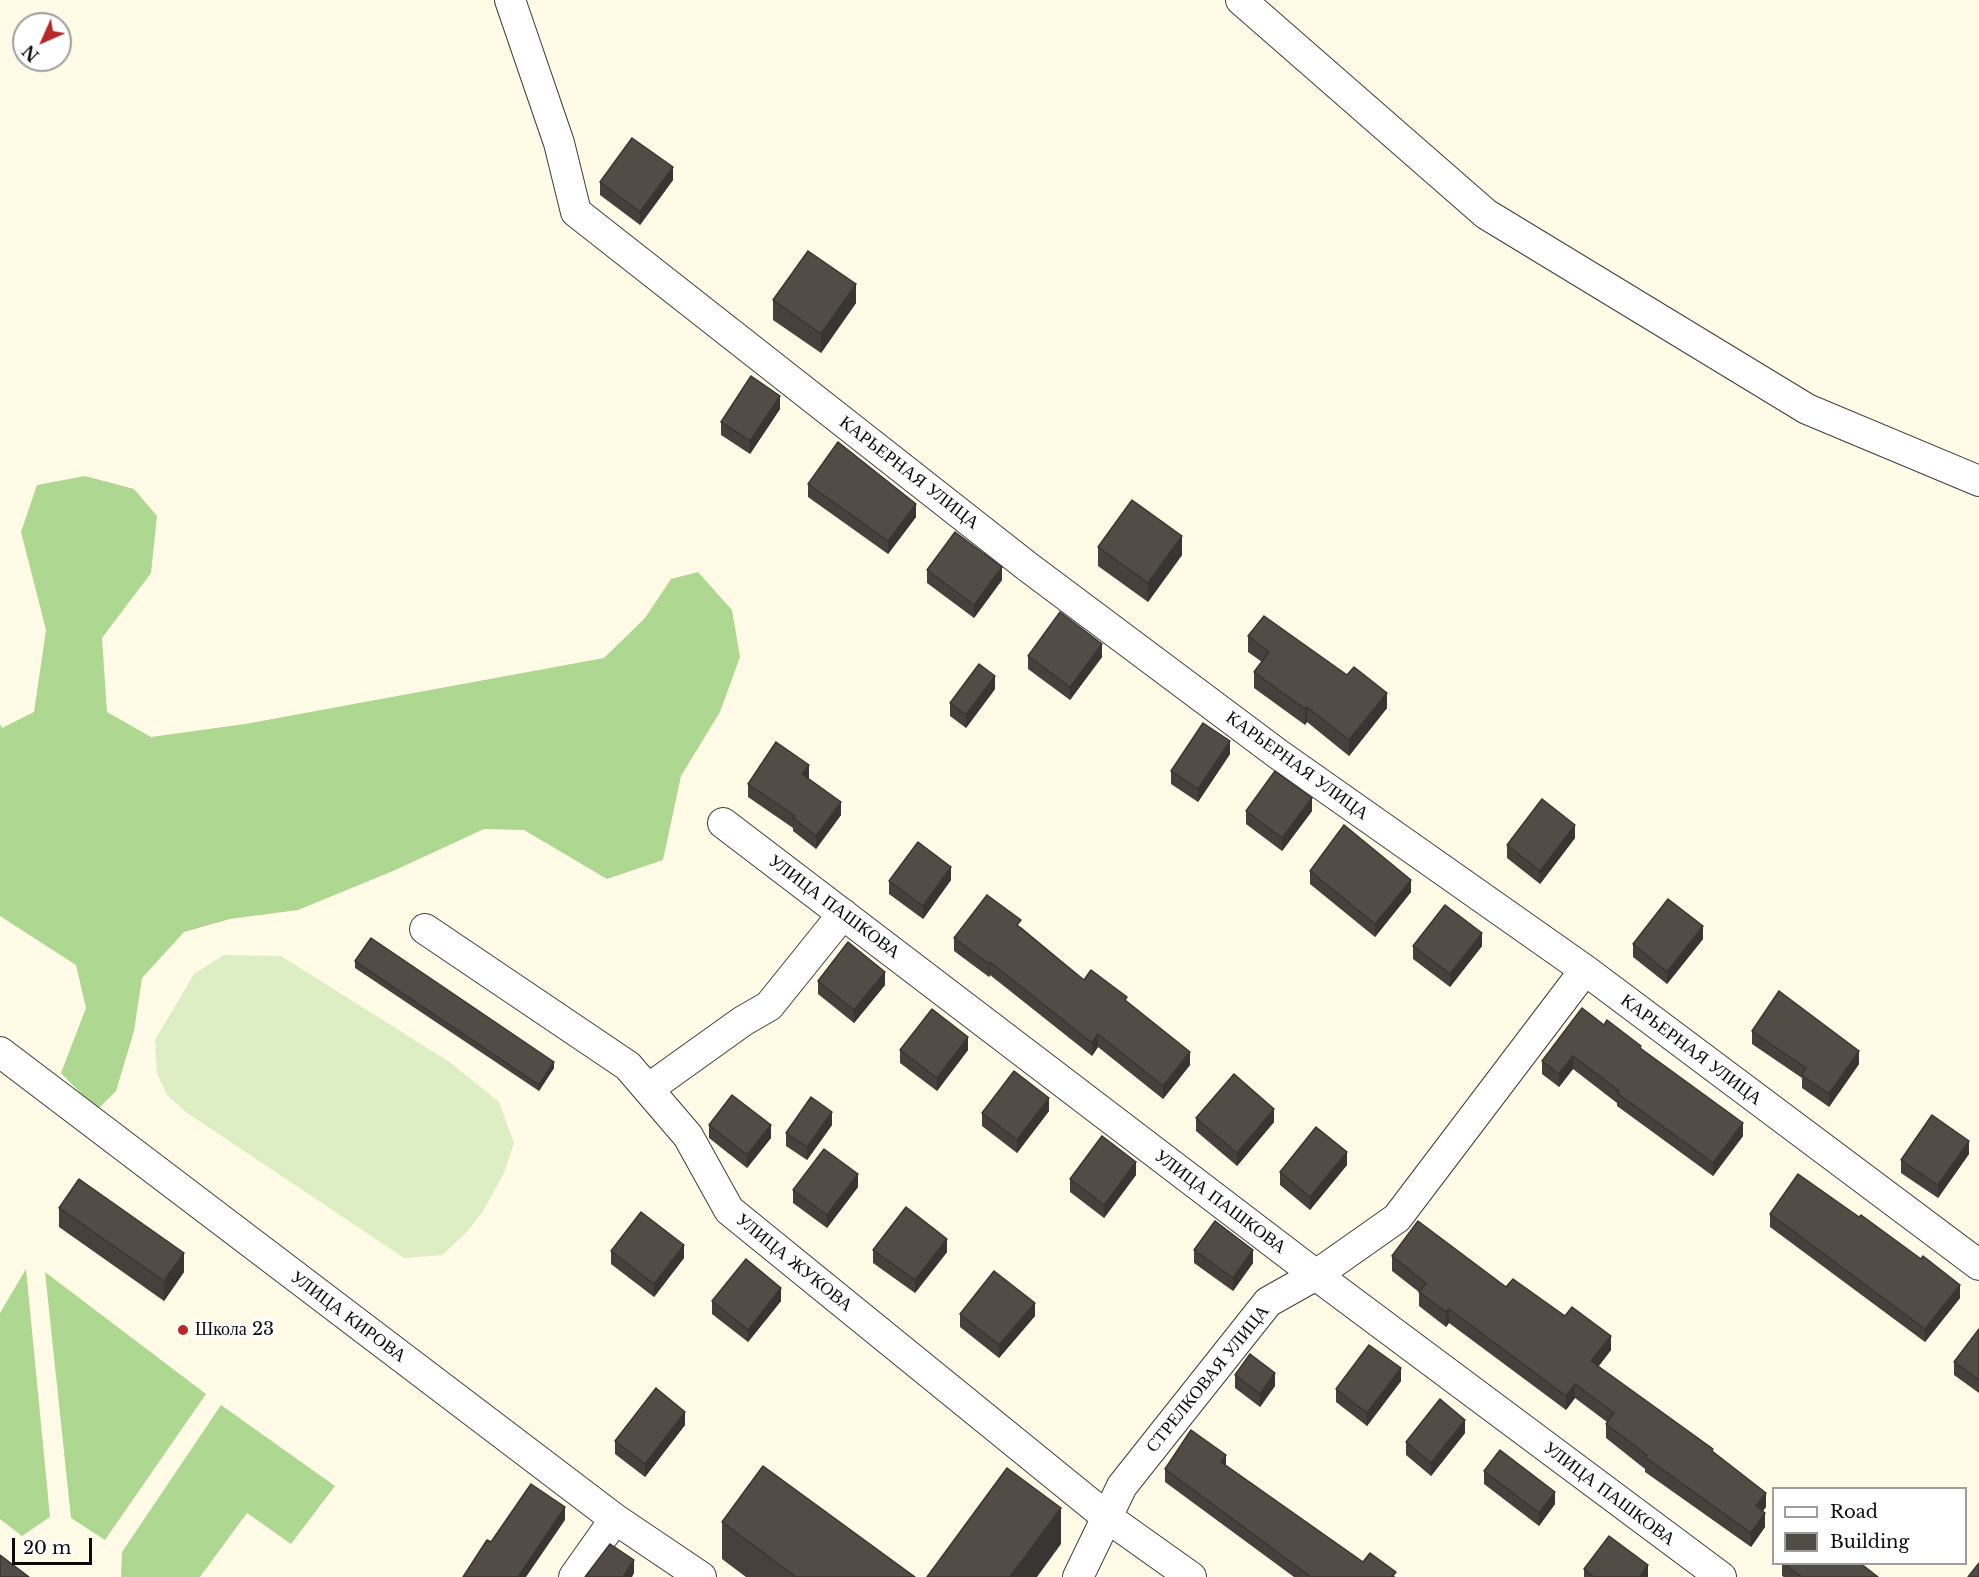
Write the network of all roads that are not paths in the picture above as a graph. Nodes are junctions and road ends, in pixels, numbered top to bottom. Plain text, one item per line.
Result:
1 (510, 0) edge
2 (1241, 0) edge
3 (1979, 481) edge
4 (723, 823) dead end
5 (843, 914) junction
6 (424, 929) dead end
7 (1585, 970) junction
8 (0, 1052) edge
9 (648, 1089) junction
10 (1979, 1265) edge
11 (1316, 1275) junction
12 (1108, 1518) junction
13 (615, 1519) junction
14 (574, 1577) edge
15 (701, 1577) edge
16 (1077, 1577) edge
17 (1191, 1577) edge
18 (1721, 1577) edge

1 - 7 street, КАРЬЕРНАЯ УЛИЦА
2 - 3 street
4 - 5 street, УЛИЦА ПАШКОВА
5 - 9 street
5 - 11 street, УЛИЦА ПАШКОВА
6 - 9 street, УЛИЦА ЖУКОВА
7 - 10 street, КАРЬЕРНАЯ УЛИЦА
7 - 11 street, СТРЕЛКОВАЯ УЛИЦА
8 - 13 street, УЛИЦА КИРОВА
9 - 12 street, УЛИЦА ЖУКОВА
11 - 12 street, СТРЕЛКОВАЯ УЛИЦА
11 - 18 street, УЛИЦА ПАШКОВА
12 - 16 street, СТРЕЛКОВАЯ УЛИЦА
12 - 17 street, УЛИЦА ЖУКОВА
13 - 14 street
13 - 15 street, УЛИЦА КИРОВА

